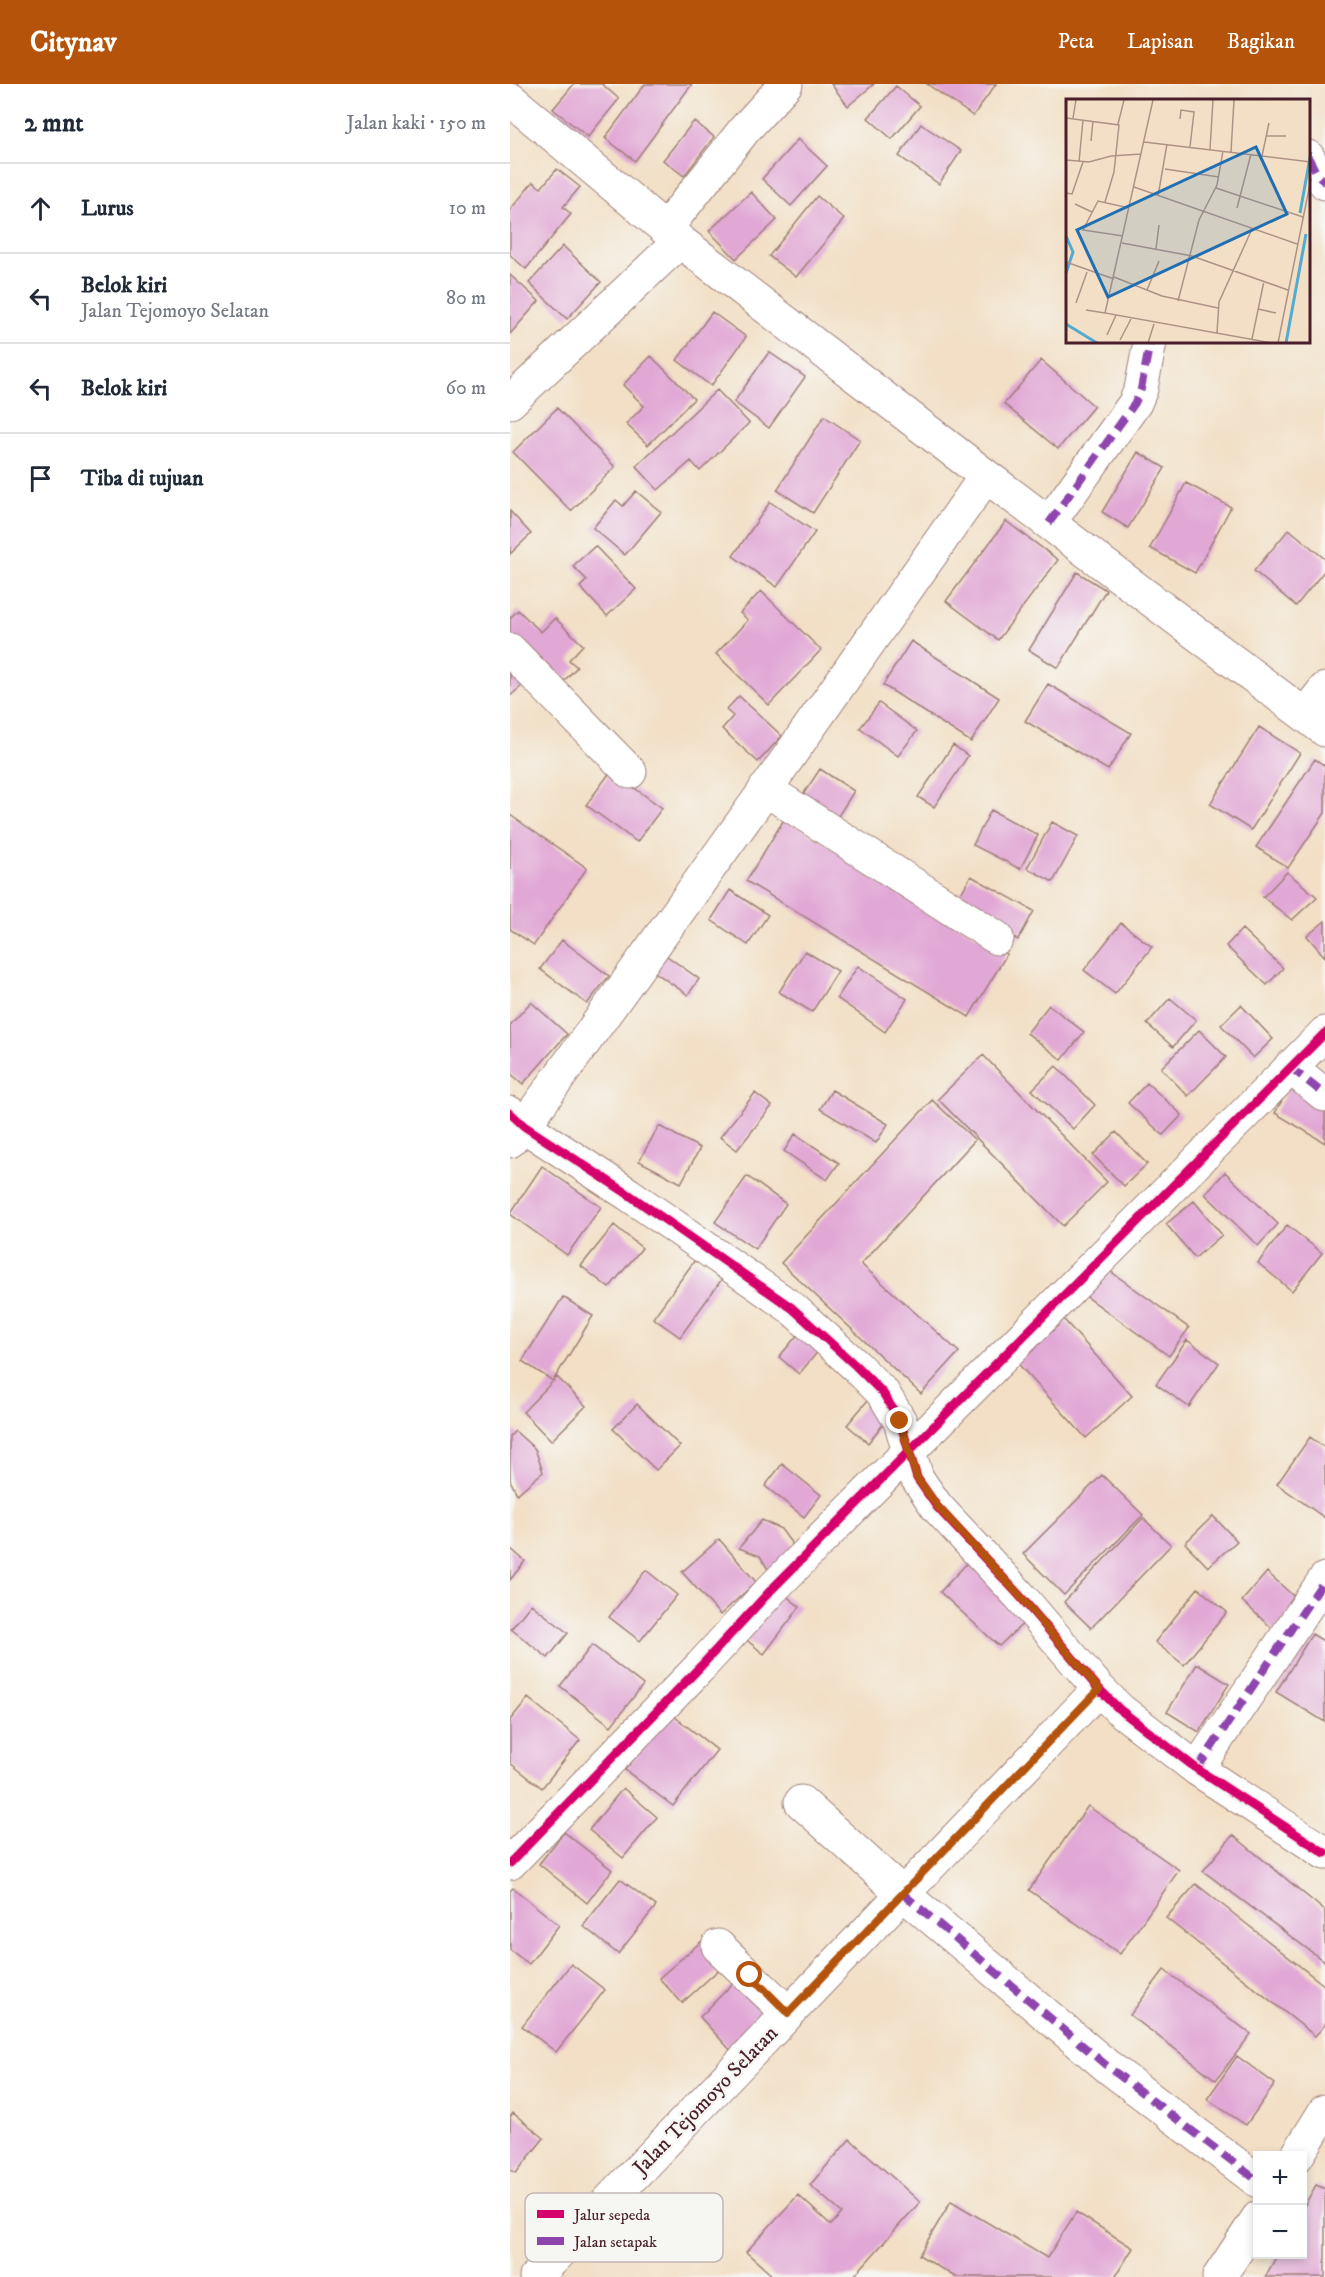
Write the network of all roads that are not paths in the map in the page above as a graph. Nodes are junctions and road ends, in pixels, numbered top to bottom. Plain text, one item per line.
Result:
1 (786, 84) edge
2 (510, 99) edge
3 (1310, 161) edge
4 (1325, 183) edge
5 (673, 234) junction
6 (1150, 344) edge
7 (510, 402) edge
8 (986, 476) junction
9 (1049, 523) junction
10 (510, 650) edge
11 (1325, 689) edge
12 (1315, 722) edge
13 (630, 772) dead end
14 (765, 789) junction
15 (998, 938) dead end
16 (1325, 1033) edge
17 (1290, 1067) junction
18 (1325, 1095) edge
19 (515, 1127) edge
20 (909, 1451) junction
21 (1325, 1579) edge
22 (1099, 1689) junction
23 (1197, 1769) junction
24 (801, 1802) dead end
25 (1325, 1852) edge
26 (512, 1858) edge
27 (902, 1893) junction
28 (718, 1946) dead end
29 (788, 2013) junction
30 (1325, 2111) edge
31 (1300, 2151) edge
32 (1253, 2178) edge
33 (616, 2193) edge
34 (1253, 2224) edge
35 (550, 2262) edge
36 (536, 2277) edge
37 (1219, 2277) edge

1 - 5 street
2 - 5 street
3 - 4 street
5 - 7 street
5 - 8 street
6 - 9 street
8 - 9 street
8 - 14 street
9 - 12 street
10 - 13 street
11 - 12 street
14 - 15 street
14 - 19 street
16 - 17 street
17 - 18 street
17 - 20 street
19 - 20 street
20 - 22 street
20 - 26 street
21 - 23 street
22 - 23 street
22 - 27 street, Jalan Tejomoyo Selatan
23 - 25 street
24 - 27 street
27 - 29 street, Jalan Tejomoyo Selatan
27 - 32 street
28 - 29 street
29 - 33 street, Jalan Tejomoyo Selatan
30 - 31 street
34 - 37 street
35 - 36 street, Jalan Tejomoyo Selatan

